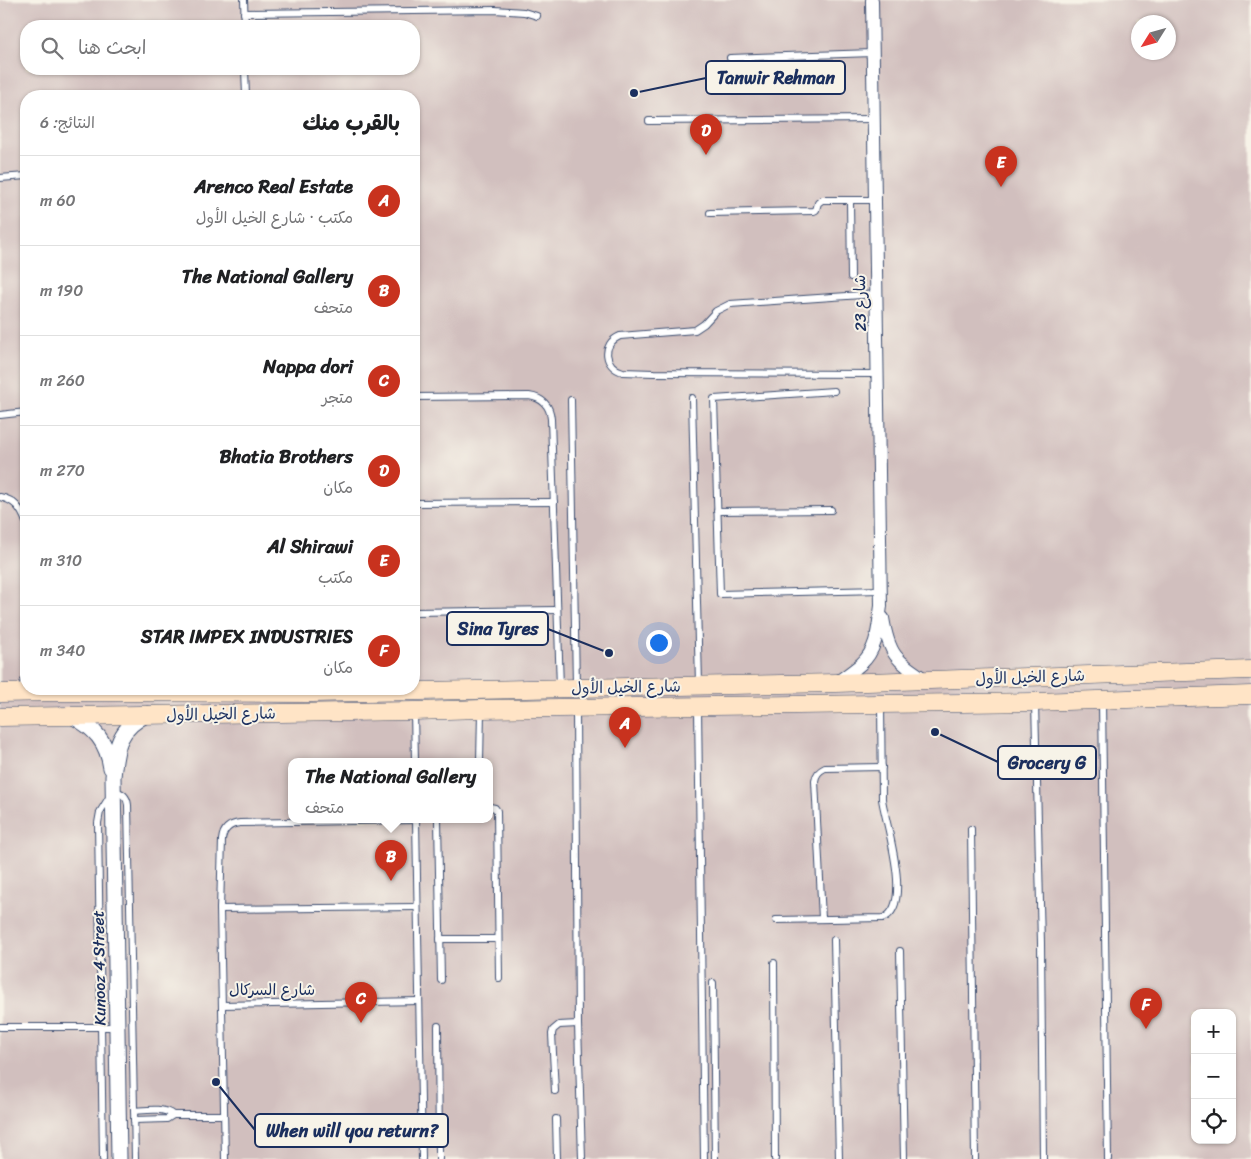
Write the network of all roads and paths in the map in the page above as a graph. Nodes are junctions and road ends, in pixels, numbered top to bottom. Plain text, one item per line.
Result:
1 (244, 0) edge
2 (872, 0) edge
3 (244, 13) junction
4 (537, 16) dead end
5 (244, 20) edge
6 (873, 53) junction
7 (730, 58) dead end
8 (245, 75) edge
9 (246, 90) edge
10 (874, 119) junction
11 (649, 122) dead end
12 (20, 176) edge
13 (0, 178) edge
14 (850, 200) junction
15 (875, 200) junction
16 (710, 213) dead end
17 (851, 277) dead end
18 (876, 294) junction
19 (878, 374) junction
20 (834, 391) dead end
21 (420, 397) edge
22 (692, 398) dead end
23 (571, 400) dead end
24 (20, 412) edge
25 (0, 414) edge
26 (0, 497) edge
27 (554, 502) junction
28 (420, 503) edge
29 (20, 508) edge
30 (831, 510) dead end
31 (718, 511) junction
32 (881, 590) junction
33 (881, 606) junction
34 (558, 610) junction
35 (420, 612) edge
36 (1251, 670) edge
37 (926, 680) junction
38 (836, 683) junction
39 (20, 685) edge
40 (699, 686) junction
41 (568, 688) junction
42 (420, 690) edge
43 (0, 693) edge
44 (1251, 695) edge
45 (1102, 701) junction
46 (1035, 702) junction
47 (881, 704) junction
48 (698, 707) junction
49 (576, 708) junction
50 (481, 709) junction
51 (414, 711) junction
52 (148, 714) junction
53 (72, 716) junction
54 (0, 717) edge
55 (415, 758) edge
56 (480, 758) edge
57 (882, 767) junction
58 (113, 784) junction
59 (493, 808) edge
60 (288, 822) edge
61 (416, 823) edge
62 (438, 823) edge
63 (971, 829) dead end
64 (417, 908) junction
65 (220, 909) junction
66 (822, 919) junction
67 (776, 920) dead end
68 (440, 939) junction
69 (498, 940) junction
70 (834, 940) dead end
71 (900, 951) dead end
72 (774, 963) dead end
73 (499, 978) dead end
74 (440, 980) dead end
75 (713, 983) dead end
76 (419, 1001) junction
77 (222, 1005) junction
78 (578, 1024) junction
79 (438, 1026) dead end
80 (0, 1027) edge
81 (101, 1027) junction
82 (117, 1027) junction
83 (555, 1091) dead end
84 (134, 1111) junction
85 (173, 1115) junction
86 (224, 1115) junction
87 (556, 1119) dead end
88 (134, 1120) junction
89 (103, 1159) edge
90 (119, 1159) edge
91 (135, 1159) edge
92 (225, 1159) edge
93 (422, 1159) edge
94 (439, 1159) edge
95 (556, 1159) edge
96 (582, 1159) edge
97 (704, 1159) edge
98 (715, 1159) edge
99 (775, 1159) edge
100 (838, 1159) edge
101 (904, 1159) edge
102 (975, 1159) edge
103 (1042, 1159) edge
104 (1108, 1159) edge

1 - 3 lane
2 - 6 street, شارع 23
3 - 4 lane
3 - 5 lane
6 - 7 lane
6 - 10 street, شارع 23
8 - 9 lane
10 - 11 lane
10 - 15 street, شارع 23
12 - 13 lane
14 - 15 lane
14 - 16 lane
14 - 17 lane
15 - 18 street, شارع 23
18 - 19 street, شارع 23
18 - 19 lane
19 - 32 street, شارع 23
20 - 31 lane
21 - 27 lane
22 - 40 lane
23 - 41 lane
24 - 25 lane
26 - 29 lane
27 - 28 lane
27 - 34 lane
30 - 31 lane
31 - 32 lane
32 - 33 street, شارع 23
33 - 37 street, شارع 23
33 - 38 street, شارع 23
34 - 35 lane
34 - 41 lane
36 - 37 main road, شارع الخيل الأول
37 - 38 main road, شارع الخيل الأول
38 - 40 main road, شارع الخيل الأول
39 - 43 main road, شارع الخيل الأول
40 - 41 main road, شارع الخيل الأول
41 - 42 main road, شارع الخيل الأول
44 - 45 main road, شارع الخيل الأول
45 - 46 main road, شارع الخيل الأول
45 - 104 lane
46 - 47 main road, شارع الخيل الأول
46 - 103 lane
47 - 48 main road, شارع الخيل الأول
47 - 57 lane
48 - 49 main road, شارع الخيل الأول
48 - 97 lane
49 - 50 main road, شارع الخيل الأول
49 - 78 lane
50 - 51 main road, شارع الخيل الأول
50 - 56 lane
51 - 52 main road, شارع الخيل الأول
51 - 55 lane
52 - 53 main road, شارع الخيل الأول
52 - 58 street, Kunooz 4 Street
53 - 54 main road, شارع الخيل الأول
53 - 58 street, Kunooz 4 Street
57 - 66 lane
57 - 66 lane
58 - 81 lane
58 - 82 street, Kunooz 4 Street
58 - 84 lane
59 - 69 lane
60 - 65 lane, شارع السركال
61 - 64 lane, شارع السركال
62 - 68 lane
63 - 102 lane
64 - 65 lane
64 - 76 lane, شارع السركال
65 - 77 lane, شارع السركال
66 - 67 lane
68 - 69 lane
68 - 74 lane
69 - 73 lane
70 - 100 lane
71 - 101 lane
72 - 99 lane
75 - 98 lane
76 - 77 lane, شارع السركال
76 - 93 lane
77 - 86 lane
78 - 83 lane
78 - 96 lane
79 - 94 lane
80 - 81 lane
81 - 82 lane
81 - 89 lane
82 - 90 street, Kunooz 4 Street
84 - 85 lane
84 - 88 lane
85 - 86 lane
85 - 88 lane
86 - 92 lane
87 - 95 lane
88 - 91 lane

